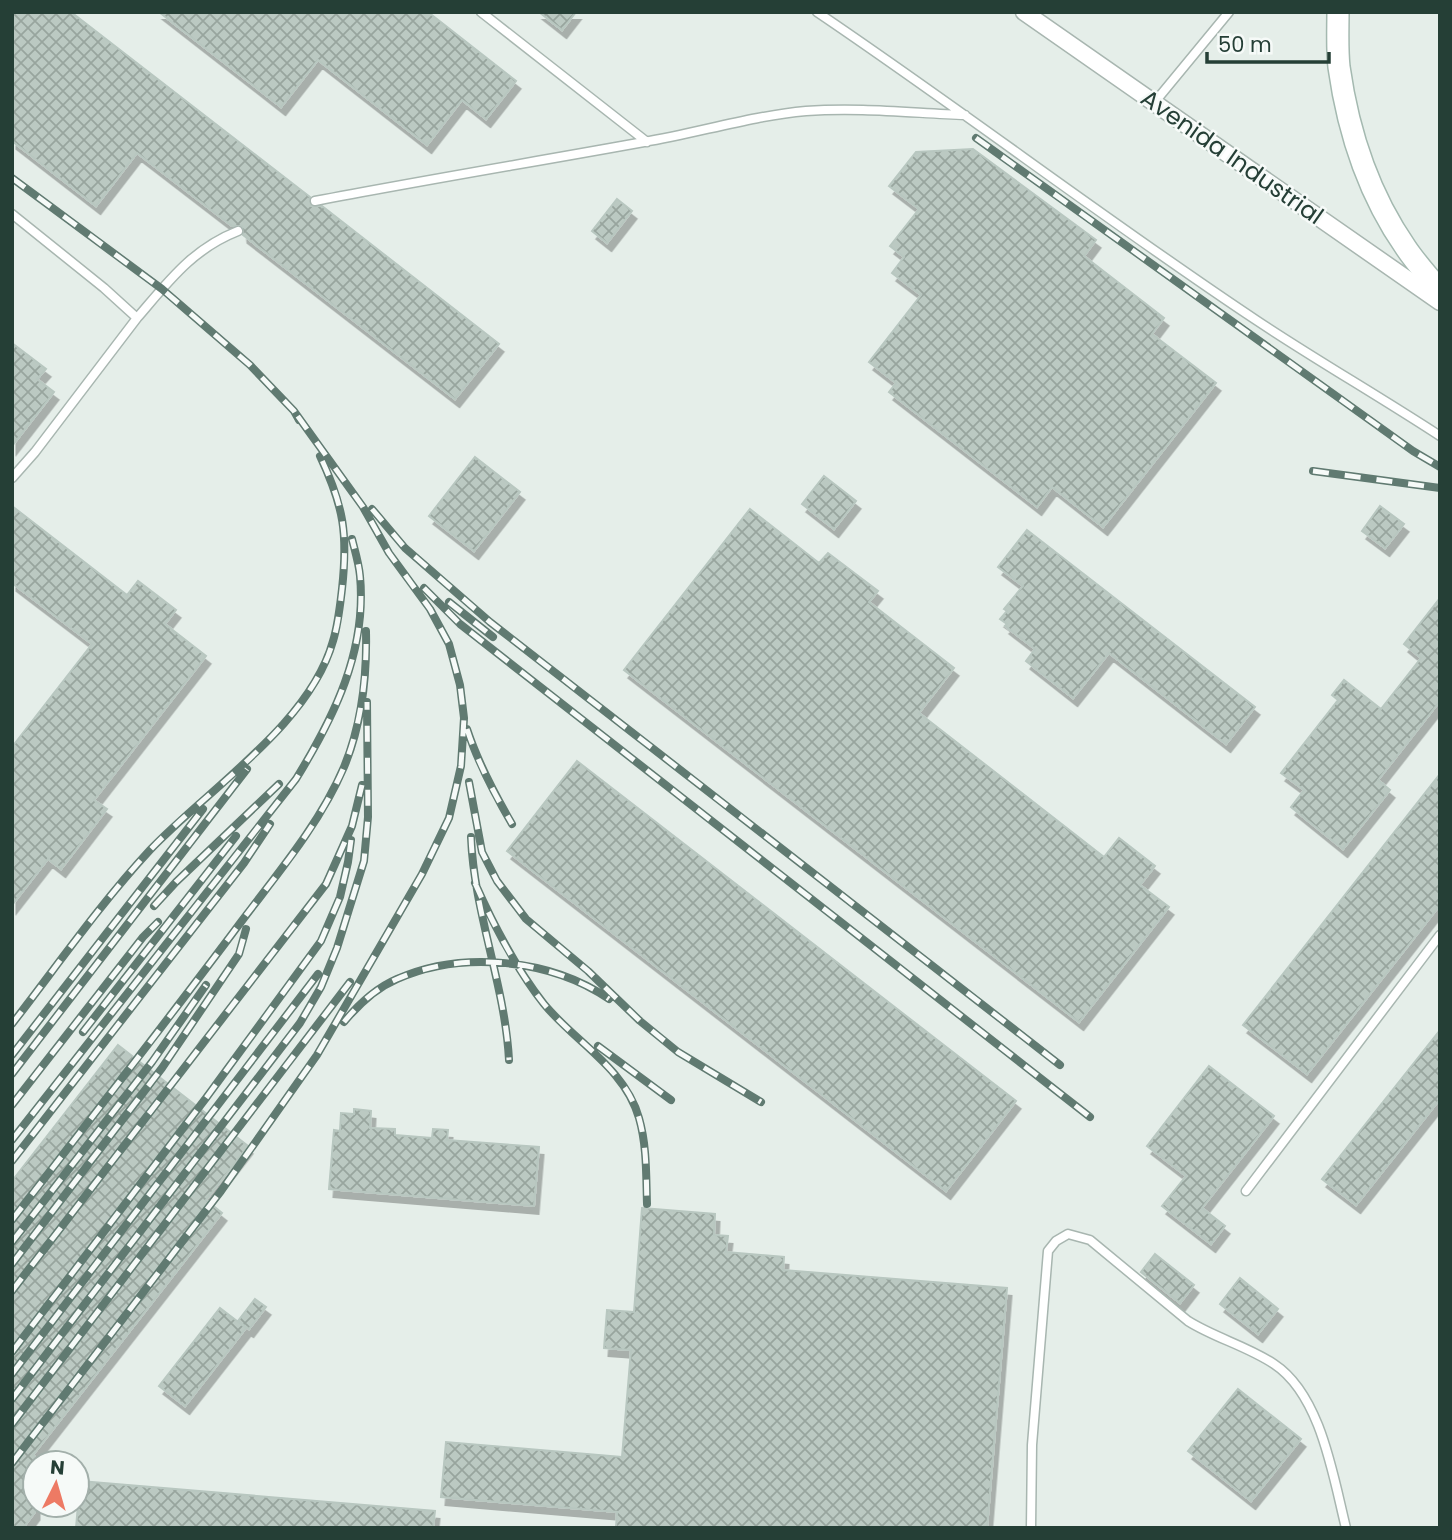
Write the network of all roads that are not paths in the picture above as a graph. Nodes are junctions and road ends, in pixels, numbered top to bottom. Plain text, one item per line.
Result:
1 (481, 12) edge
2 (817, 12) edge
3 (1024, 12) edge
4 (1229, 12) edge
5 (1338, 12) edge
6 (1154, 103) junction
7 (965, 115) junction
8 (647, 142) junction
9 (315, 201) dead end
10 (12, 214) edge
11 (238, 230) dead end
12 (1440, 291) edge
13 (1440, 302) edge
14 (137, 318) junction
15 (1440, 436) edge
16 (12, 478) edge
17 (1440, 935) edge
18 (1246, 1191) dead end
19 (1031, 1528) edge
20 (1346, 1528) edge

1 - 8 lane
2 - 7 lane
3 - 6 street, Avenida Industrial
4 - 6 lane
5 - 12 street
6 - 13 street, Avenida Industrial
7 - 8 lane
7 - 15 lane
8 - 9 lane
10 - 14 lane
11 - 14 lane
14 - 16 lane
17 - 18 lane
19 - 20 lane

